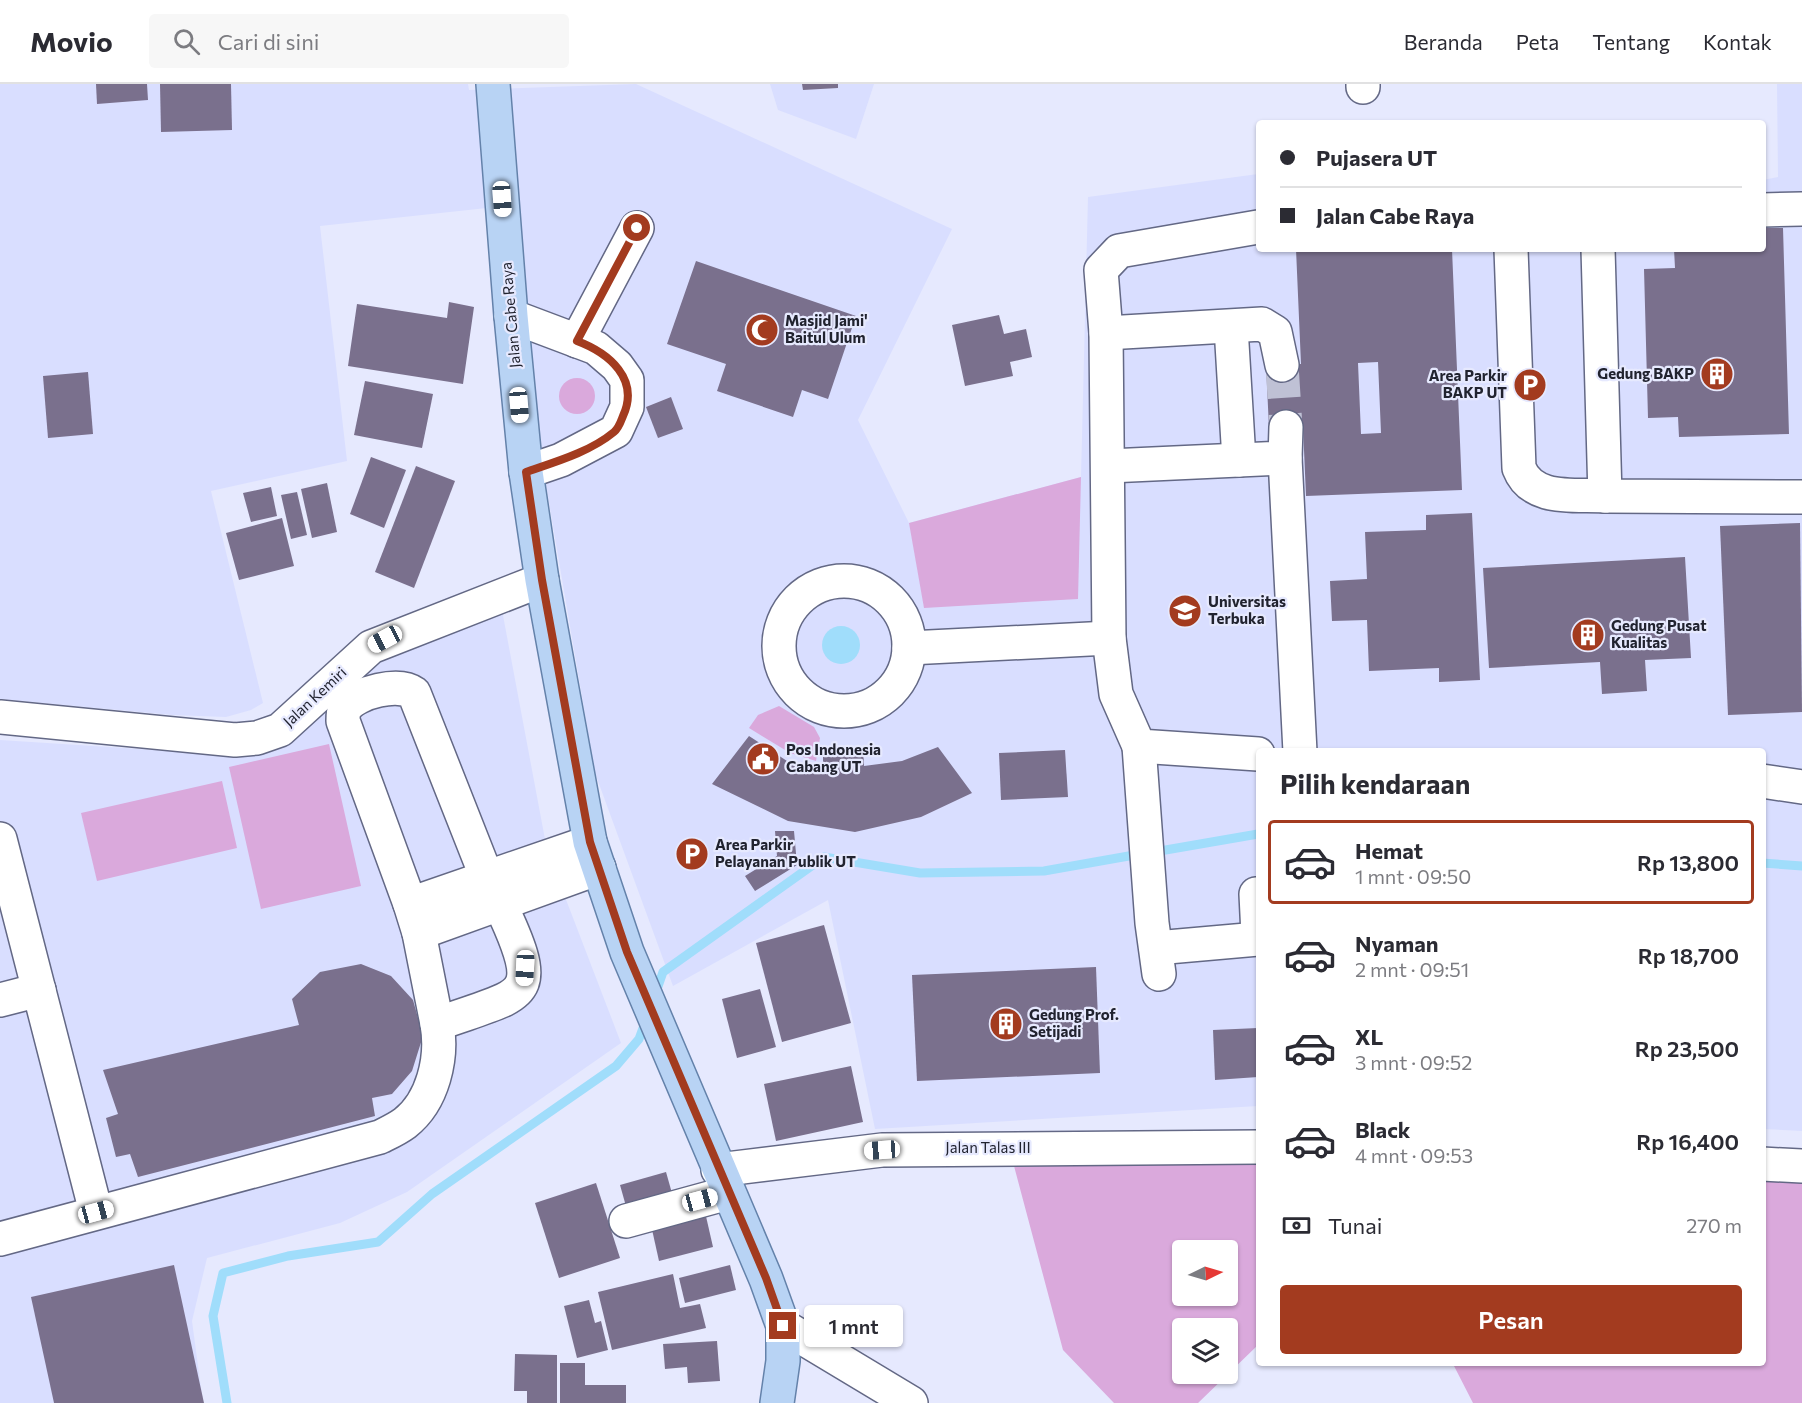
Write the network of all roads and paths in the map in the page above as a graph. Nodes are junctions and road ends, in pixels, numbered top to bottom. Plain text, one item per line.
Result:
1 (494, 84) edge
2 (1802, 208) edge
3 (1766, 210) edge
4 (1256, 227) edge
5 (637, 228) dead end
6 (1511, 252) edge
7 (1598, 252) edge
8 (511, 315) junction
9 (1231, 327) junction
10 (1106, 333) junction
11 (577, 341) junction
12 (1282, 365) tunnel mouth
13 (1239, 460) junction
14 (1109, 466) junction
15 (526, 472) junction
16 (1605, 496) junction
17 (1802, 496) edge
18 (542, 580) junction
19 (1109, 638) junction
20 (909, 648) dead end
21 (0, 717) edge
22 (1140, 746) junction
23 (1300, 748) edge
24 (1256, 754) edge
25 (1766, 782) edge
26 (1802, 787) edge
27 (0, 839) edge
28 (594, 855) junction
29 (494, 891) junction
30 (415, 919) junction
31 (1256, 937) edge
32 (39, 990) junction
33 (0, 1000) edge
34 (437, 1024) junction
35 (1256, 1148) edge
36 (1766, 1164) edge
37 (1802, 1166) edge
38 (723, 1181) junction
39 (96, 1212) junction
40 (626, 1221) dead end
41 (0, 1239) edge
42 (783, 1326) junction
43 (777, 1403) edge
44 (911, 1403) edge

1 - 8 main road, Jalan Cabe Raya
2 - 3 street
4 - 10 street
5 - 11 street
6 - 16 street
7 - 16 street
8 - 11 street
8 - 15 main road, Jalan Cabe Raya
9 - 10 street
9 - 12 street
9 - 13 street
10 - 14 street
11 - 15 street
13 - 14 street
13 - 23 street
14 - 19 street
15 - 18 main road, Jalan Cabe Raya
16 - 17 street
18 - 21 street, Jalan Kemiri
18 - 28 main road, Jalan Cabe Raya
19 - 20 street
19 - 22 street
22 - 24 street
22 - 31 street
25 - 26 street
27 - 32 street
28 - 29 street
28 - 38 main road, Jalan Cabe Raya
29 - 30 street
29 - 30 street
29 - 34 street
30 - 34 street
32 - 33 street
32 - 39 street
34 - 39 street
35 - 38 street, Jalan Talas III
36 - 37 street
38 - 40 street, Jalan Talas III
38 - 42 main road, Jalan Cabe Raya
39 - 41 street
42 - 43 main road, Jalan Cabe Raya
42 - 44 street

